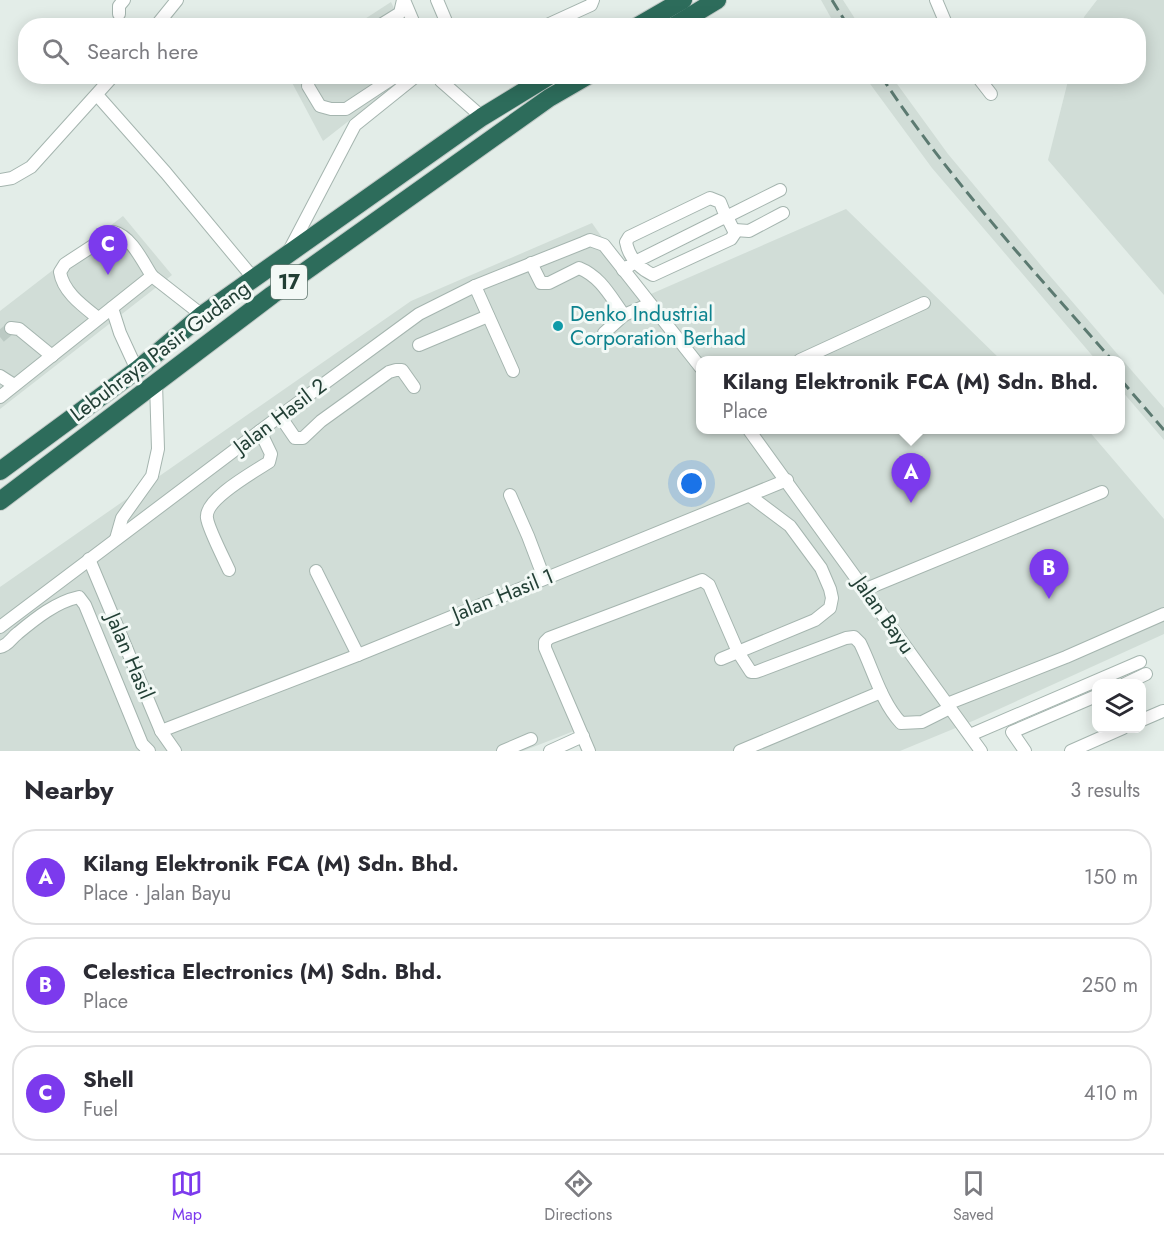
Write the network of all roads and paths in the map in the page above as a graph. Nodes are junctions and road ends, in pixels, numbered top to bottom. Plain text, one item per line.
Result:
1 (124, 0) edge
2 (177, 0) edge
3 (403, 0) edge
4 (437, 0) edge
5 (593, 0) edge
6 (683, 0) edge
7 (717, 0) edge
8 (936, 0) edge
9 (118, 14) dead end
10 (162, 18) edge
11 (393, 18) edge
12 (411, 18) edge
13 (445, 18) edge
14 (563, 18) edge
15 (652, 18) edge
16 (687, 18) edge
17 (944, 18) edge
18 (106, 84) edge
19 (308, 84) edge
20 (384, 84) edge
21 (406, 84) edge
22 (444, 84) edge
23 (536, 84) edge
24 (573, 84) edge
25 (983, 84) edge
26 (991, 94) dead end
27 (97, 95) junction
28 (482, 117) junction
29 (0, 180) edge
30 (780, 190) dead end
31 (783, 213) dead end
32 (726, 217) junction
33 (735, 230) junction
34 (288, 253) junction
35 (635, 262) junction
36 (531, 263) junction
37 (623, 270) junction
38 (152, 276) junction
39 (254, 279) junction
40 (475, 286) junction
41 (924, 303) dead end
42 (650, 304) junction
43 (112, 308) junction
44 (202, 315) junction
45 (624, 315) junction
46 (488, 316) junction
47 (98, 318) junction
48 (11, 328) dead end
49 (604, 333) dead end
50 (419, 345) dead end
51 (52, 356) junction
52 (809, 356) edge
53 (696, 362) edge
54 (137, 370) junction
55 (513, 371) dead end
56 (0, 376) edge
57 (156, 383) junction
58 (14, 386) junction
59 (414, 387) dead end
60 (0, 397) edge
61 (280, 416) junction
62 (260, 430) junction
63 (753, 434) edge
64 (0, 471) edge
65 (787, 480) junction
66 (1102, 492) dead end
67 (510, 495) dead end
68 (750, 496) junction
69 (0, 501) edge
70 (116, 539) junction
71 (89, 559) junction
72 (229, 570) dead end
73 (316, 571) dead end
74 (544, 578) junction
75 (866, 589) junction
76 (1164, 614) edge
77 (0, 627) edge
78 (0, 647) edge
79 (738, 652) junction
80 (358, 655) junction
81 (721, 659) dead end
82 (1140, 662) dead end
83 (1146, 674) dead end
84 (1136, 679) edge
85 (881, 692) junction
86 (1092, 698) edge
87 (949, 706) junction
88 (1163, 711) edge
89 (1146, 718) edge
90 (161, 731) junction
91 (1114, 733) edge
92 (583, 735) junction
93 (970, 735) junction
94 (531, 739) dead end
95 (554, 750) edge
96 (148, 751) edge
97 (175, 751) edge
98 (503, 751) edge
99 (589, 751) edge
100 (740, 751) edge
101 (981, 751) edge
102 (1024, 751) edge
103 (1071, 751) edge

1 - 9 street
2 - 10 street
3 - 11 street
3 - 12 street
4 - 13 street
5 - 14 street
6 - 15 highway
7 - 16 highway
8 - 17 street
18 - 27 street
19 - 20 street
21 - 34 street
22 - 28 street
23 - 28 highway, Lebuhraya Pasir Gudang / 17
24 - 57 highway, Lebuhraya Pasir Gudang / 17
25 - 26 street
27 - 29 street
27 - 39 street
28 - 34 highway, Lebuhraya Pasir Gudang / 17
30 - 32 street
31 - 33 street
32 - 33 street
32 - 35 street
32 - 35 street
33 - 35 street
34 - 39 highway, Lebuhraya Pasir Gudang / 17
35 - 37 street
36 - 37 street, Jalan Hasil 2
36 - 40 street, Jalan Hasil 2
36 - 45 street
37 - 42 street
38 - 43 street
38 - 44 street
38 - 47 street
39 - 44 highway, Lebuhraya Pasir Gudang / 17
40 - 46 street
40 - 61 street, Jalan Hasil 2
41 - 52 street
42 - 45 street
42 - 53 street
43 - 47 street
43 - 54 street
44 - 54 highway, Lebuhraya Pasir Gudang / 17
45 - 49 street
46 - 50 street
46 - 55 street
47 - 51 street
48 - 51 street
51 - 58 street
54 - 64 highway, Lebuhraya Pasir Gudang / 17
56 - 58 street
57 - 69 highway, Lebuhraya Pasir Gudang / 17
57 - 70 street
58 - 60 street
59 - 61 street
61 - 62 street, Jalan Hasil 2
62 - 70 street, Jalan Hasil 2
62 - 72 street
63 - 65 street
65 - 68 street, Jalan Hasil 1
65 - 75 street, Jalan Bayu
66 - 75 street
67 - 74 street
68 - 74 street, Jalan Hasil 1
68 - 79 street
70 - 71 street, Jalan Hasil 2
71 - 77 street, Jalan Hasil 2
71 - 90 street, Jalan Hasil
73 - 80 street
74 - 80 street, Jalan Hasil 1
75 - 87 street, Jalan Bayu
76 - 87 street
78 - 96 street
79 - 81 street
79 - 85 street
79 - 92 street
80 - 90 street, Jalan Hasil 1
82 - 93 street
83 - 84 street
85 - 87 street
85 - 100 street
86 - 102 street
87 - 93 street, Jalan Bayu
88 - 89 street
90 - 97 street, Jalan Hasil
91 - 103 street
92 - 95 street
92 - 99 street
93 - 101 street, Jalan Bayu
94 - 98 street

